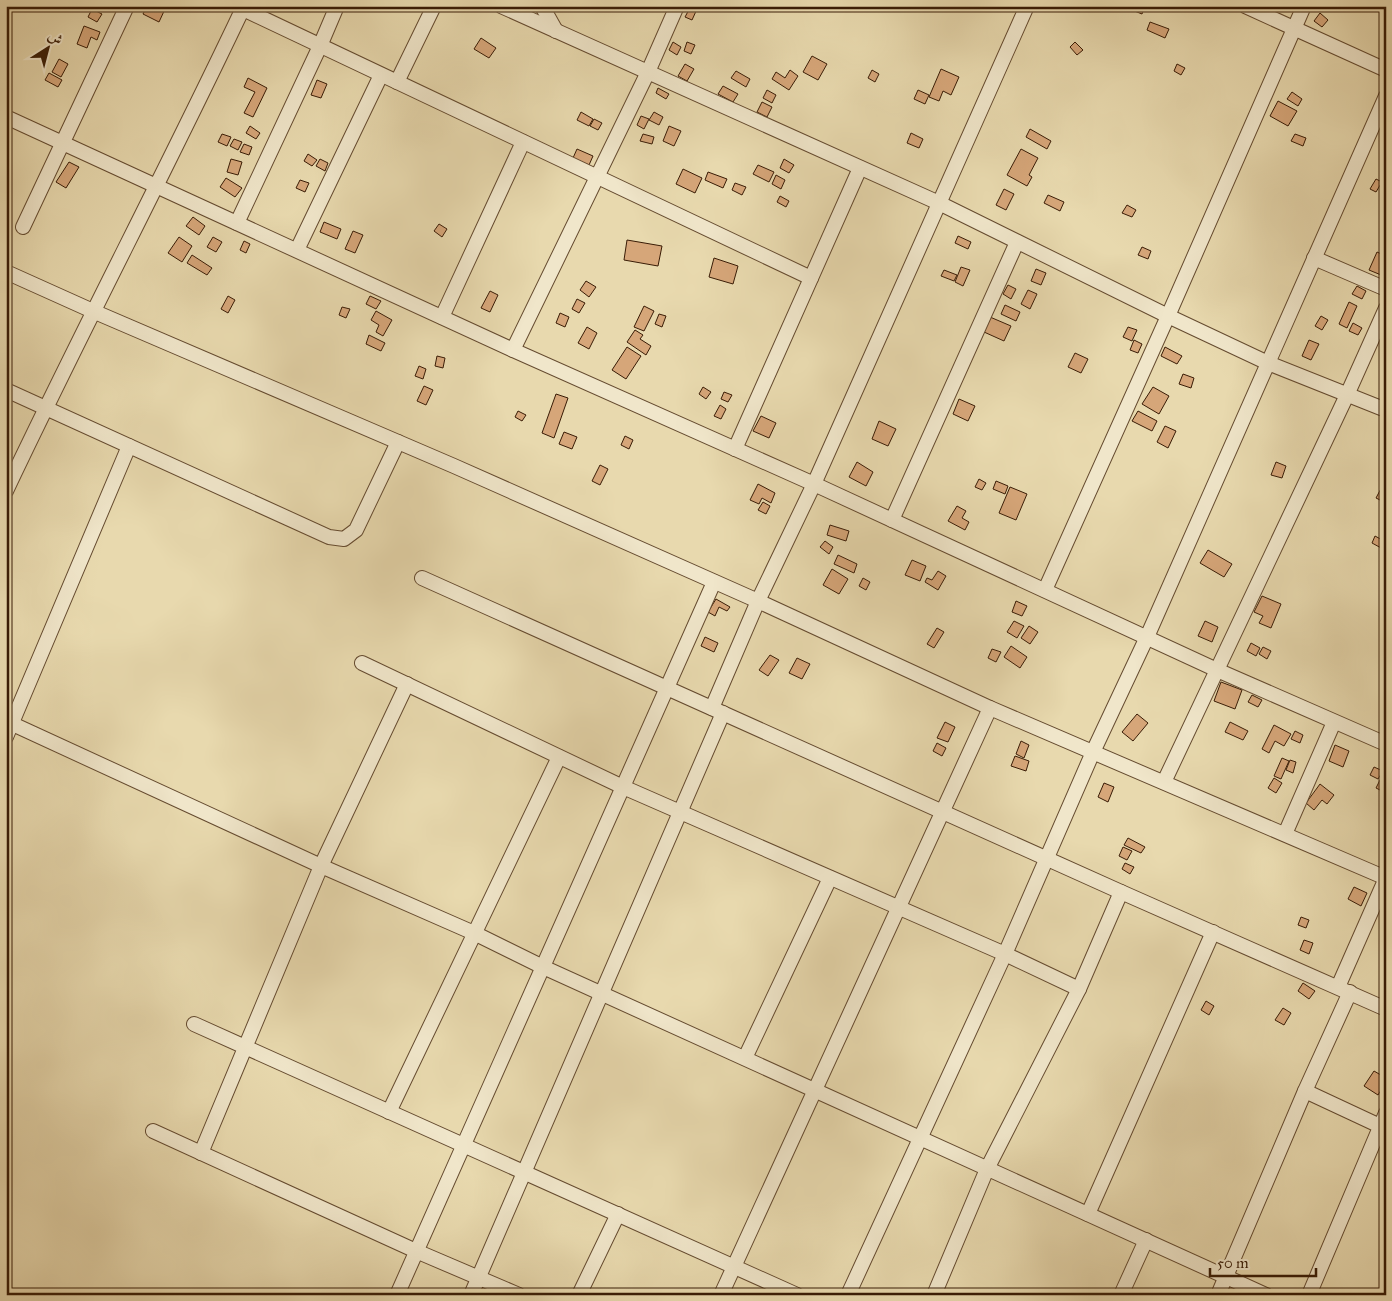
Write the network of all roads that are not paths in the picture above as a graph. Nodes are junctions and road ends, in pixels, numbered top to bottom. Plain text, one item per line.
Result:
1 (127, 6) edge
2 (337, 6) edge
3 (434, 6) edge
4 (501, 6) edge
5 (542, 6) edge
6 (677, 6) edge
7 (1027, 6) edge
8 (1245, 6) edge
9 (1304, 6) edge
10 (244, 8) edge
11 (1293, 29) junction
12 (556, 31) junction
13 (320, 46) junction
14 (1386, 70) edge
15 (648, 72) junction
16 (381, 75) junction
17 (397, 82) junction
18 (1386, 96) edge
19 (6, 117) edge
20 (63, 142) junction
21 (523, 142) junction
22 (860, 168) junction
23 (597, 177) junction
24 (157, 186) junction
25 (939, 204) junction
26 (237, 223) junction
27 (23, 228) dead end
28 (1017, 242) junction
29 (297, 250) junction
30 (1314, 258) junction
31 (6, 272) edge
32 (811, 278) junction
33 (1386, 289) edge
34 (1386, 308) edge
35 (95, 312) junction
36 (1168, 316) junction
37 (442, 317) junction
38 (513, 350) junction
39 (1268, 362) junction
40 (6, 390) edge
41 (1347, 395) junction
42 (45, 408) junction
43 (1386, 410) edge
44 (398, 442) junction
45 (129, 446) junction
46 (735, 449) junction
47 (814, 484) junction
48 (6, 490) edge
49 (892, 520) junction
50 (422, 578) dead end
51 (714, 582) junction
52 (1045, 590) junction
53 (758, 601) junction
54 (1146, 638) junction
55 (362, 663) dead end
56 (1217, 670) junction
57 (407, 684) junction
58 (668, 689) junction
59 (990, 708) junction
60 (718, 710) junction
61 (9, 722) edge
62 (1334, 722) junction
63 (6, 737) edge
64 (1386, 744) edge
65 (1093, 752) junction
66 (559, 757) junction
67 (1164, 782) junction
68 (624, 787) junction
69 (681, 812) junction
70 (942, 812) junction
71 (1285, 834) junction
72 (1046, 858) junction
73 (321, 866) junction
74 (830, 878) junction
75 (1386, 878) edge
76 (1121, 892) junction
77 (900, 908) junction
78 (1213, 932) junction
79 (474, 933) junction
80 (1004, 954) junction
81 (543, 967) junction
82 (1079, 989) junction
83 (1344, 990) junction
84 (602, 994) junction
85 (1386, 1009) edge
86 (194, 1024) dead end
87 (244, 1047) junction
88 (745, 1058) junction
89 (815, 1090) junction
90 (1305, 1091) junction
91 (389, 1112) junction
92 (1386, 1113) edge
93 (1380, 1126) junction
94 (153, 1131) dead end
95 (920, 1138) junction
96 (464, 1145) junction
97 (201, 1153) junction
98 (987, 1169) junction
99 (525, 1172) junction
100 (618, 1214) junction
101 (1088, 1214) junction
102 (1146, 1240) junction
103 (416, 1251) junction
104 (734, 1266) junction
105 (1226, 1277) junction
106 (479, 1278) junction
107 (397, 1295) edge
108 (471, 1295) edge
109 (519, 1295) edge
110 (579, 1295) edge
111 (721, 1295) edge
112 (798, 1295) edge
113 (848, 1295) edge
114 (934, 1295) edge
115 (1121, 1295) edge
116 (1218, 1295) edge
117 (1266, 1295) edge
118 (1309, 1295) edge

1 - 20 street
2 - 13 street
3 - 17 street
4 - 12 street
5 - 12 street
6 - 15 street
7 - 25 street
8 - 11 street
9 - 11 street
10 - 13 street
10 - 24 street
11 - 14 street
11 - 36 street
12 - 15 street
13 - 16 street
13 - 26 street
15 - 22 street
15 - 23 street
16 - 17 street
16 - 29 street
17 - 21 street
18 - 30 street
19 - 20 street
20 - 24 street
20 - 27 street
21 - 23 street
21 - 37 street
22 - 25 street
22 - 32 street
23 - 32 street
23 - 38 street
24 - 26 street
24 - 35 street
25 - 28 street
25 - 47 street
26 - 29 street
28 - 36 street
28 - 49 street
29 - 37 street
30 - 33 street
30 - 39 street
31 - 35 street
32 - 46 street
34 - 41 street
35 - 42 street
35 - 44 street
36 - 39 street
36 - 52 street
37 - 38 street
38 - 46 street
39 - 41 street
39 - 54 street
40 - 42 street
41 - 43 street
41 - 56 street
42 - 45 street
42 - 48 street
44 - 45 street
44 - 51 street
45 - 61 street
46 - 47 street
47 - 49 street
47 - 53 street
49 - 52 street
50 - 58 street
51 - 53 street
51 - 58 street
52 - 54 street
53 - 59 street
53 - 60 street
54 - 56 street
54 - 65 street
55 - 57 street
56 - 62 street
56 - 67 street
57 - 66 street
57 - 73 street
58 - 60 street
58 - 68 street
59 - 65 street
59 - 70 street
60 - 69 street
60 - 70 street
61 - 63 street
61 - 73 street
62 - 64 street
62 - 71 street
65 - 67 street
65 - 72 street
66 - 68 street
66 - 79 street
67 - 71 street
68 - 69 street
68 - 81 street
69 - 74 street
69 - 84 street
70 - 72 street
70 - 77 street
71 - 75 street
72 - 76 street
72 - 80 street
73 - 79 street
73 - 87 street
74 - 77 street
74 - 88 street
75 - 83 street
76 - 78 street
76 - 82 street
77 - 80 street
77 - 89 street
78 - 83 street
78 - 101 street
79 - 81 street
79 - 91 street
80 - 82 street
80 - 95 street
81 - 84 street
81 - 96 street
82 - 98 street
83 - 85 street
83 - 90 street
84 - 88 street
84 - 99 street
86 - 87 street
87 - 91 street
87 - 97 street
88 - 89 street
89 - 95 street
89 - 104 street
90 - 93 street
90 - 105 street
91 - 96 street
92 - 93 street
93 - 118 street
94 - 97 street
95 - 98 street
95 - 113 street
96 - 99 street
96 - 103 street
97 - 103 street
98 - 101 street
98 - 114 street
99 - 100 street
99 - 106 street
100 - 104 street
100 - 110 street
101 - 102 street
102 - 105 street
102 - 115 street
103 - 106 street
103 - 107 street
104 - 111 street
104 - 112 street
105 - 116 street
105 - 117 street
106 - 108 street
106 - 109 street

